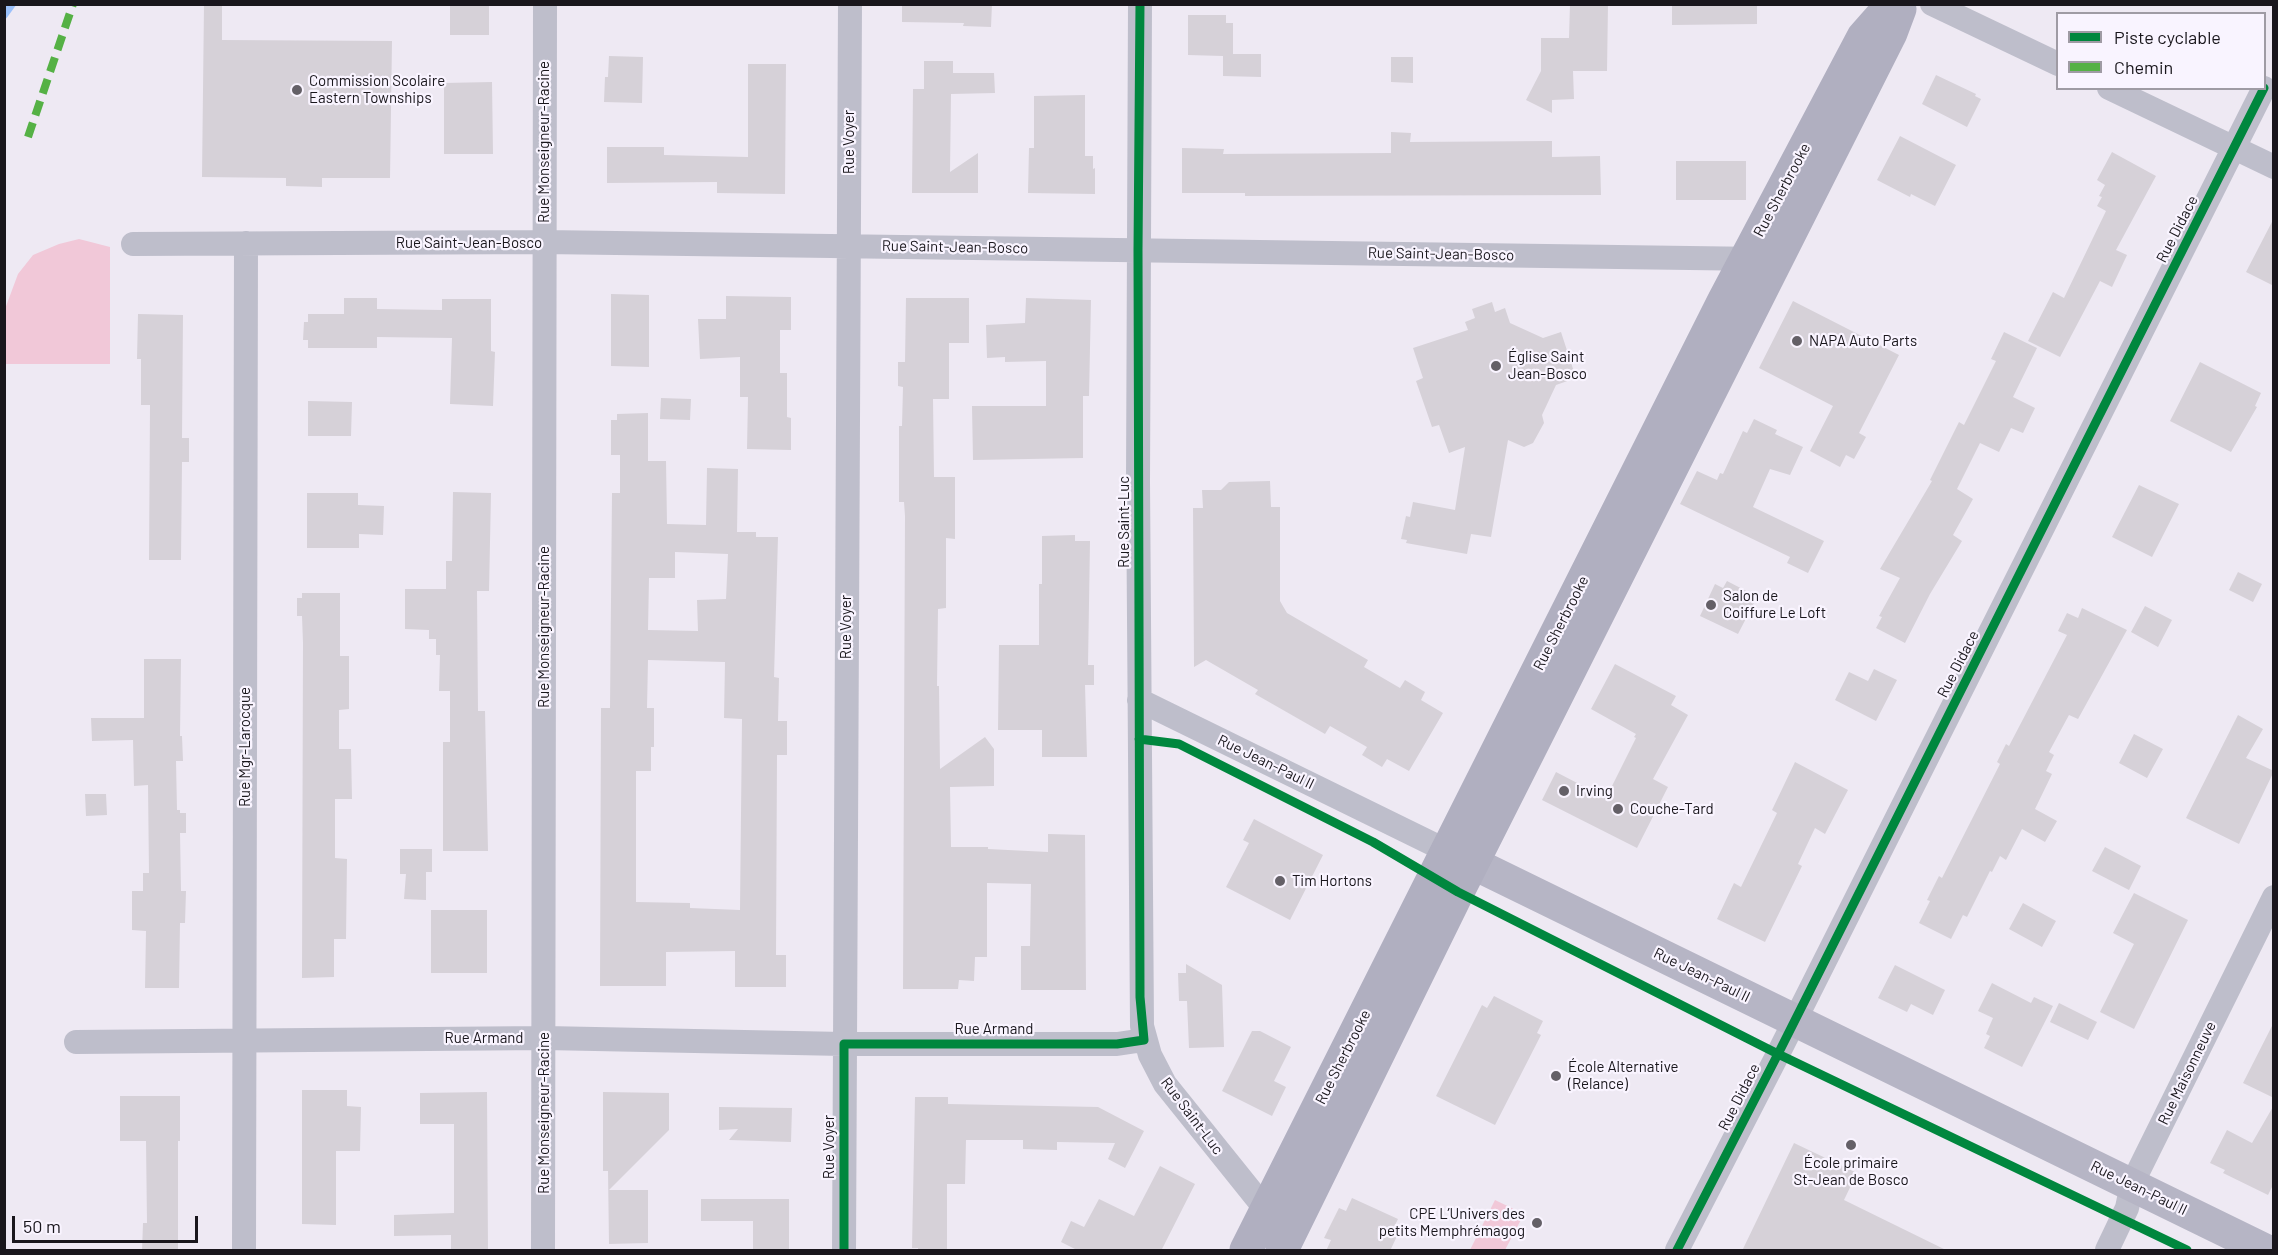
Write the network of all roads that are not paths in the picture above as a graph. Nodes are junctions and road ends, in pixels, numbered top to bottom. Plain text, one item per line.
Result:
1 (545, 4) edge
2 (850, 4) edge
3 (1140, 4) edge
4 (1892, 4) edge
5 (1901, 4) edge
6 (1932, 4) edge
7 (2056, 63) edge
8 (2274, 69) edge
9 (2266, 84) edge
10 (2113, 90) edge
11 (2263, 90) edge
12 (2235, 148) junction
13 (2274, 167) edge
14 (544, 242) junction
15 (246, 243) junction
16 (133, 244) dead end
17 (848, 246) junction
18 (1138, 250) junction
19 (1762, 259) junction
20 (1139, 700) junction
21 (1460, 857) junction
22 (2274, 897) edge
23 (1794, 1021) junction
24 (545, 1038) junction
25 (245, 1039) junction
26 (1144, 1040) junction
27 (76, 1042) dead end
28 (844, 1044) junction
29 (2132, 1184) junction
30 (1266, 1210) junction
31 (1285, 1243) edge
32 (244, 1251) edge
33 (543, 1251) edge
34 (844, 1251) edge
35 (1246, 1251) edge
36 (1677, 1251) edge
37 (2107, 1251) edge
38 (2265, 1251) edge

1 - 14 street, Rue Monseigneur-Racine
2 - 17 street, Rue Voyer
3 - 18 street, Rue Saint-Luc
4 - 19 main road, Rue Sherbrooke
5 - 19 main road, Rue Sherbrooke
6 - 7 street
8 - 9 street, Rue Didace
10 - 12 street
11 - 12 street, Rue Didace
12 - 13 street
12 - 23 street, Rue Didace
14 - 15 street, Rue Saint-Jean-Bosco
14 - 17 street, Rue Saint-Jean-Bosco
14 - 24 street, Rue Monseigneur-Racine
15 - 16 street, Rue Saint-Jean-Bosco
15 - 25 street, Rue Mgr-Larocque
17 - 18 street, Rue Saint-Jean-Bosco
17 - 28 street, Rue Voyer
18 - 19 street, Rue Saint-Jean-Bosco
18 - 20 street, Rue Saint-Luc
19 - 21 main road, Rue Sherbrooke
20 - 21 street, Rue Jean-Paul II
20 - 26 street, Rue Saint-Luc
21 - 23 street, Rue Jean-Paul II
21 - 30 main road, Rue Sherbrooke
21 - 31 main road, Rue Sherbrooke
22 - 29 street, Rue Maisonneuve
23 - 29 street, Rue Jean-Paul II
23 - 36 street, Rue Didace
24 - 25 street, Rue Armand
24 - 28 street, Rue Armand
24 - 33 street, Rue Monseigneur-Racine
25 - 27 street, Rue Armand
25 - 32 street, Rue Mgr-Larocque
26 - 28 street, Rue Armand
26 - 30 street, Rue Saint-Luc
28 - 34 street, Rue Voyer
29 - 37 street, Rue Maisonneuve
29 - 38 street, Rue Jean-Paul II
30 - 31 street, Rue Saint-Luc
30 - 35 main road, Rue Sherbrooke

